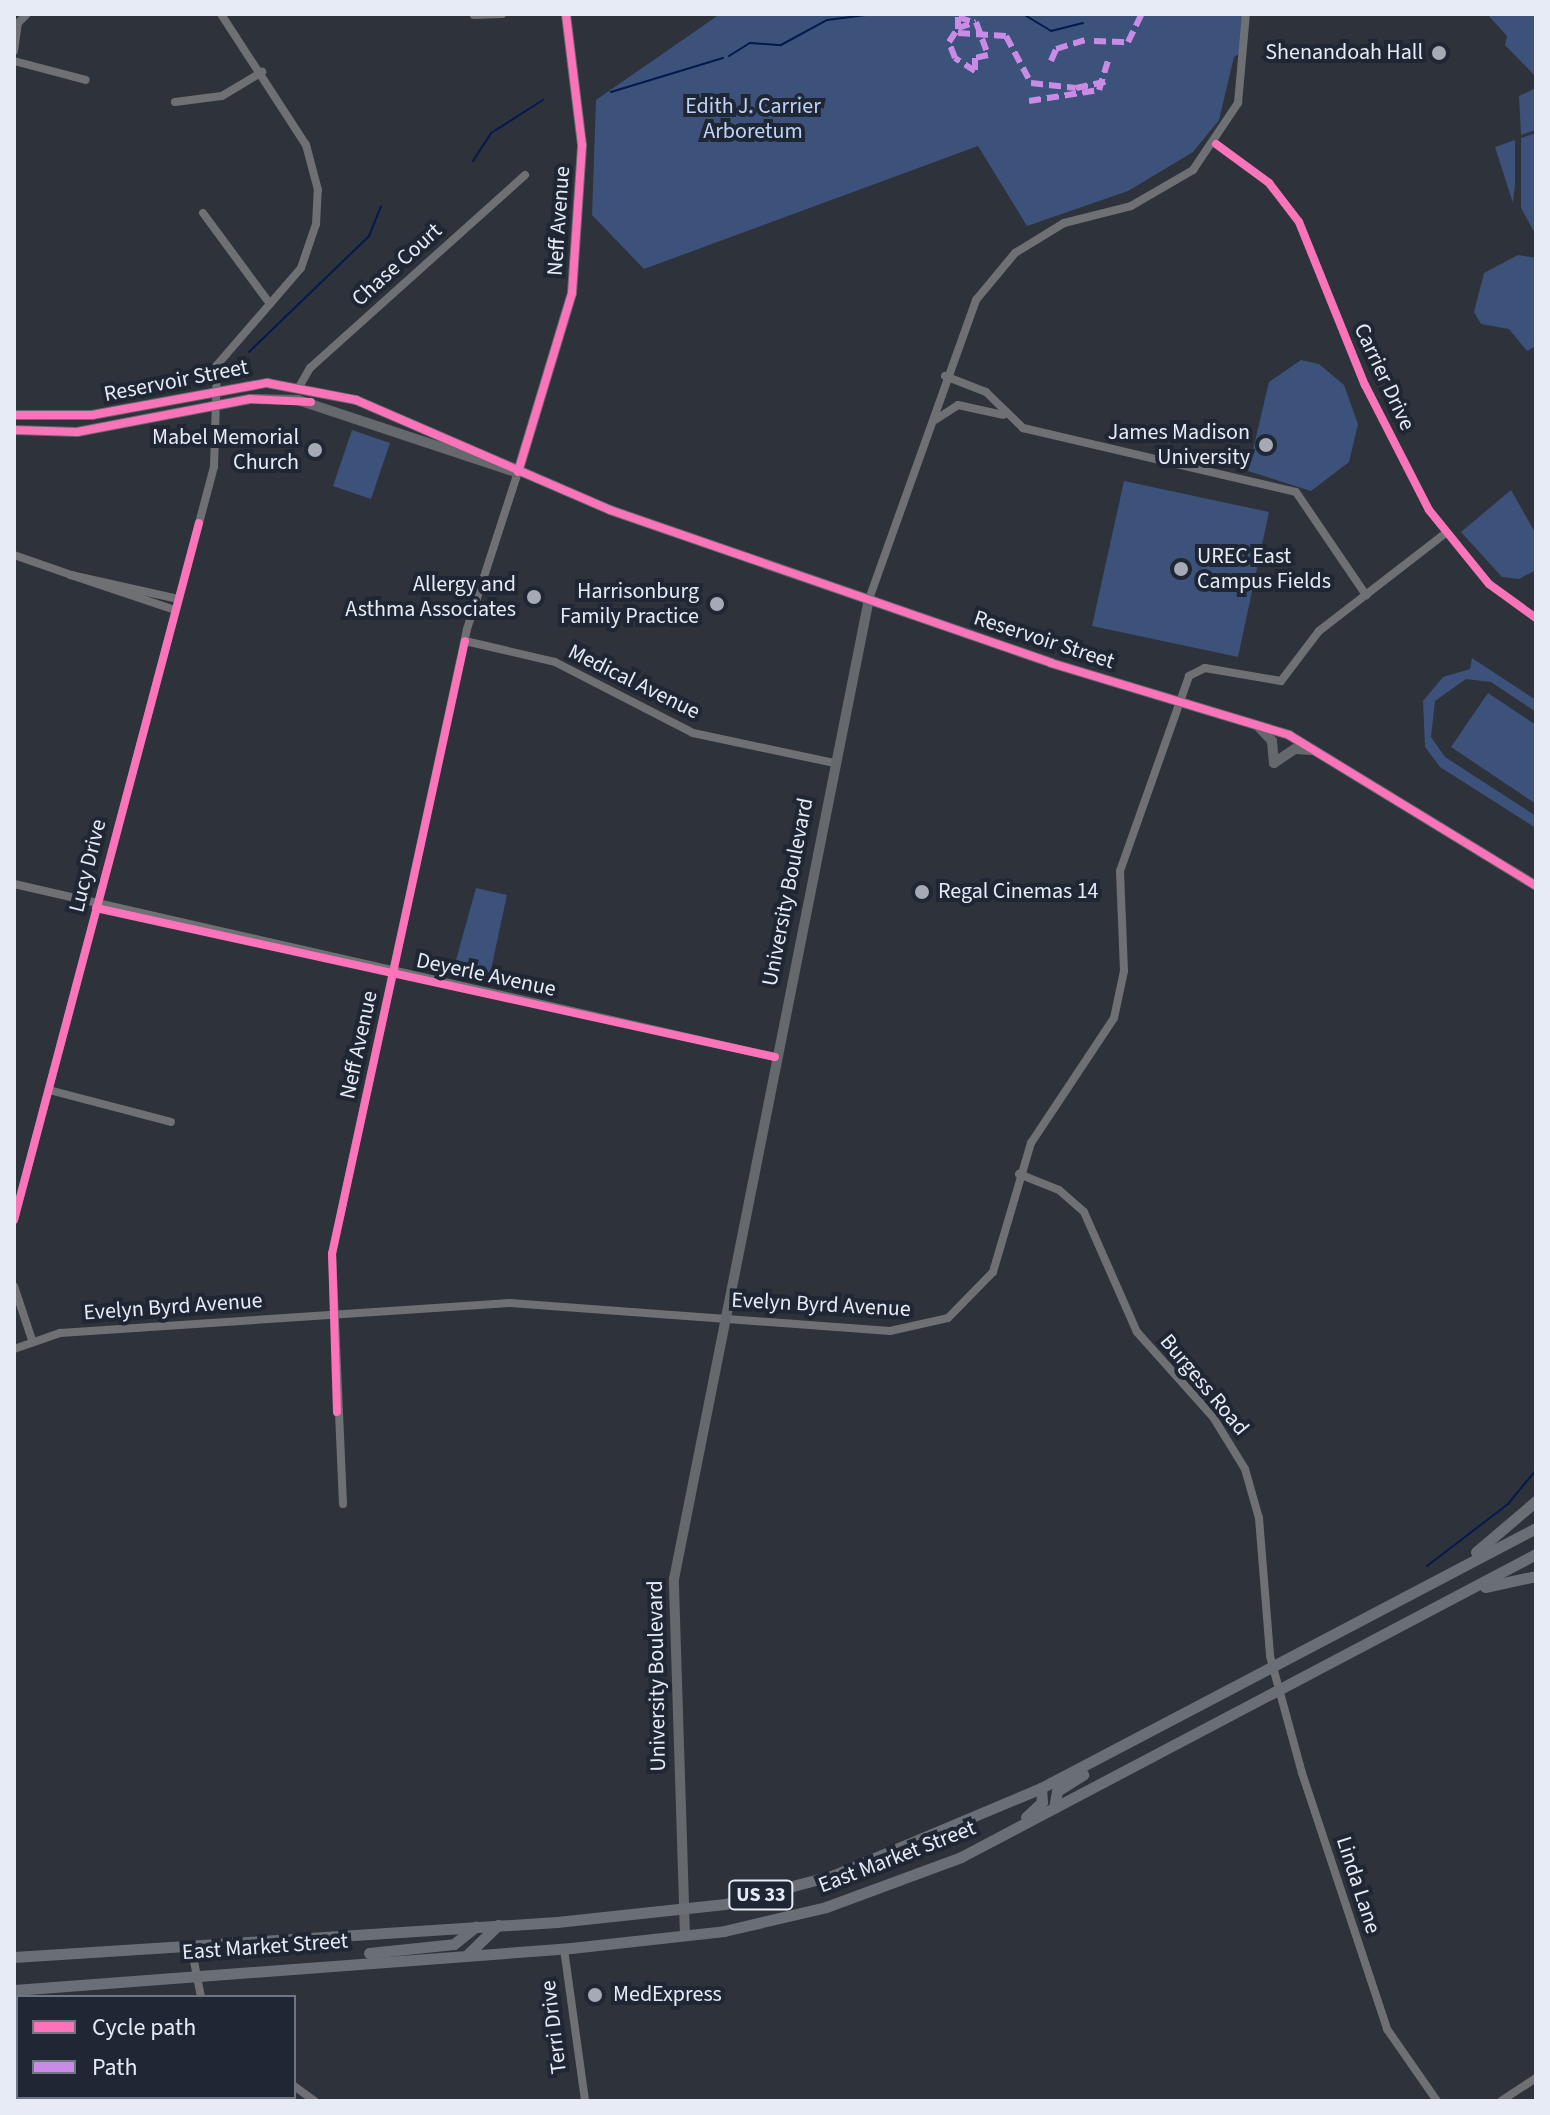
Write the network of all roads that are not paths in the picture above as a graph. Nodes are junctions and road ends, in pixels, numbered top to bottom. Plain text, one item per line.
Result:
1 (27, 14) edge
2 (221, 14) edge
3 (502, 14) edge
4 (566, 14) edge
5 (1246, 14) edge
6 (474, 15) edge
7 (16, 25) edge
8 (14, 51) edge
9 (14, 61) edge
10 (262, 72) junction
11 (86, 80) dead end
12 (175, 102) dead end
13 (1216, 144) junction
14 (525, 175) dead end
15 (203, 213) dead end
16 (270, 304) junction
17 (945, 376) junction
18 (299, 387) junction
19 (214, 388) junction
20 (216, 407) junction
21 (14, 415) edge
22 (1009, 419) junction
23 (931, 423) junction
24 (14, 430) edge
25 (518, 472) junction
26 (1446, 533) junction
27 (14, 555) edge
28 (71, 575) junction
29 (1366, 595) junction
30 (178, 599) junction
31 (869, 599) junction
32 (175, 610) junction
33 (1536, 618) edge
34 (465, 641) junction
35 (1181, 701) junction
36 (1245, 719) junction
37 (1324, 752) junction
38 (834, 763) junction
39 (14, 884) edge
40 (1536, 886) edge
41 (96, 908) junction
42 (393, 973) junction
43 (775, 1057) junction
44 (49, 1090) junction
45 (171, 1122) dead end
46 (1019, 1174) junction
47 (14, 1220) edge
48 (14, 1286) edge
49 (331, 1315) junction
50 (723, 1317) junction
51 (32, 1340) junction
52 (14, 1349) edge
53 (1536, 1501) edge
54 (343, 1504) dead end
55 (1536, 1528) edge
56 (1536, 1554) edge
57 (1536, 1576) edge
58 (1438, 1578) junction
59 (1472, 1590) junction
60 (1272, 1667) junction
61 (1279, 1691) junction
62 (1092, 1762) junction
63 (1041, 1788) junction
64 (1054, 1808) junction
65 (1000, 1837) junction
66 (686, 1909) junction
67 (498, 1925) junction
68 (476, 1926) junction
69 (685, 1936) junction
70 (191, 1946) junction
71 (564, 1949) junction
72 (468, 1954) junction
73 (14, 1957) edge
74 (329, 1963) junction
75 (194, 1973) junction
76 (14, 1990) edge
77 (200, 1995) edge
78 (1536, 2078) edge
79 (296, 2087) edge
80 (315, 2101) edge
81 (585, 2101) edge
82 (1437, 2101) edge
83 (1501, 2101) edge

1 - 7 street
2 - 10 street
3 - 6 street
4 - 25 main road, Neff Avenue
5 - 13 street, University Boulevard
7 - 8 street
9 - 11 street
10 - 12 street
10 - 16 street
13 - 17 street, University Boulevard
13 - 26 street, Carrier Drive
14 - 18 street, Chase Court
15 - 16 street
16 - 19 street
17 - 22 street
17 - 23 street, University Boulevard
18 - 19 main road, Reservoir Street
18 - 25 main road, Reservoir Street
19 - 20 street, Lucy Drive
19 - 21 main road, Reservoir Street
20 - 24 main road, Reservoir Street
20 - 25 main road, Reservoir Street
20 - 30 street, Lucy Drive
22 - 23 street
22 - 29 street
23 - 31 street, University Boulevard
25 - 31 main road, Reservoir Street
25 - 34 street, Neff Avenue
26 - 29 street
26 - 33 street, Carrier Drive
27 - 28 street
28 - 30 street
28 - 32 street
29 - 35 street, Evelyn Byrd Avenue
30 - 32 street, Lucy Drive
31 - 35 main road, Reservoir Street
31 - 38 main road, University Boulevard
32 - 41 street, Lucy Drive
34 - 38 street, Medical Avenue
34 - 42 street, Neff Avenue
35 - 36 main road, Reservoir Street
35 - 46 street, Evelyn Byrd Avenue
36 - 37 main road, Reservoir Street
36 - 37 main road
37 - 40 main road, Reservoir Street
38 - 43 main road, University Boulevard
39 - 41 street, Deyerle Avenue
41 - 42 street, Deyerle Avenue
41 - 44 street, Lucy Drive
42 - 43 street, Deyerle Avenue
42 - 49 street, Neff Avenue
43 - 50 main road, University Boulevard
44 - 45 street
44 - 47 street, Lucy Drive
46 - 50 street, Evelyn Byrd Avenue
46 - 60 street, Burgess Road
48 - 51 street
49 - 50 street, Evelyn Byrd Avenue
49 - 51 street, Evelyn Byrd Avenue
49 - 54 street, Neff Avenue
50 - 66 main road, University Boulevard
51 - 52 street, Evelyn Byrd Avenue
53 - 58 highway
55 - 58 highway, East Market Street / US 33
56 - 59 highway, East Market Street / US 33
57 - 59 highway
58 - 60 highway, East Market Street / US 33
59 - 61 highway, East Market Street / US 33
60 - 61 street, Linda Lane
60 - 62 highway, East Market Street / US 33
61 - 64 highway, East Market Street / US 33
61 - 82 street, Linda Lane
62 - 63 highway, East Market Street / US 33
62 - 64 highway
63 - 65 highway
63 - 66 highway, East Market Street / US 33
64 - 65 highway, East Market Street / US 33
65 - 69 highway, East Market Street / US 33
66 - 67 highway, East Market Street / US 33
66 - 69 main road, University Boulevard
67 - 68 highway, East Market Street / US 33
67 - 72 highway
68 - 70 highway, East Market Street / US 33
68 - 74 highway
69 - 71 highway, East Market Street / US 33
70 - 73 highway, East Market Street / US 33
70 - 75 street
71 - 72 highway, East Market Street / US 33
71 - 81 street, Terri Drive
72 - 74 highway, East Market Street / US 33
74 - 75 highway, East Market Street / US 33
75 - 76 highway, East Market Street / US 33
75 - 77 street
78 - 83 street
79 - 80 street

